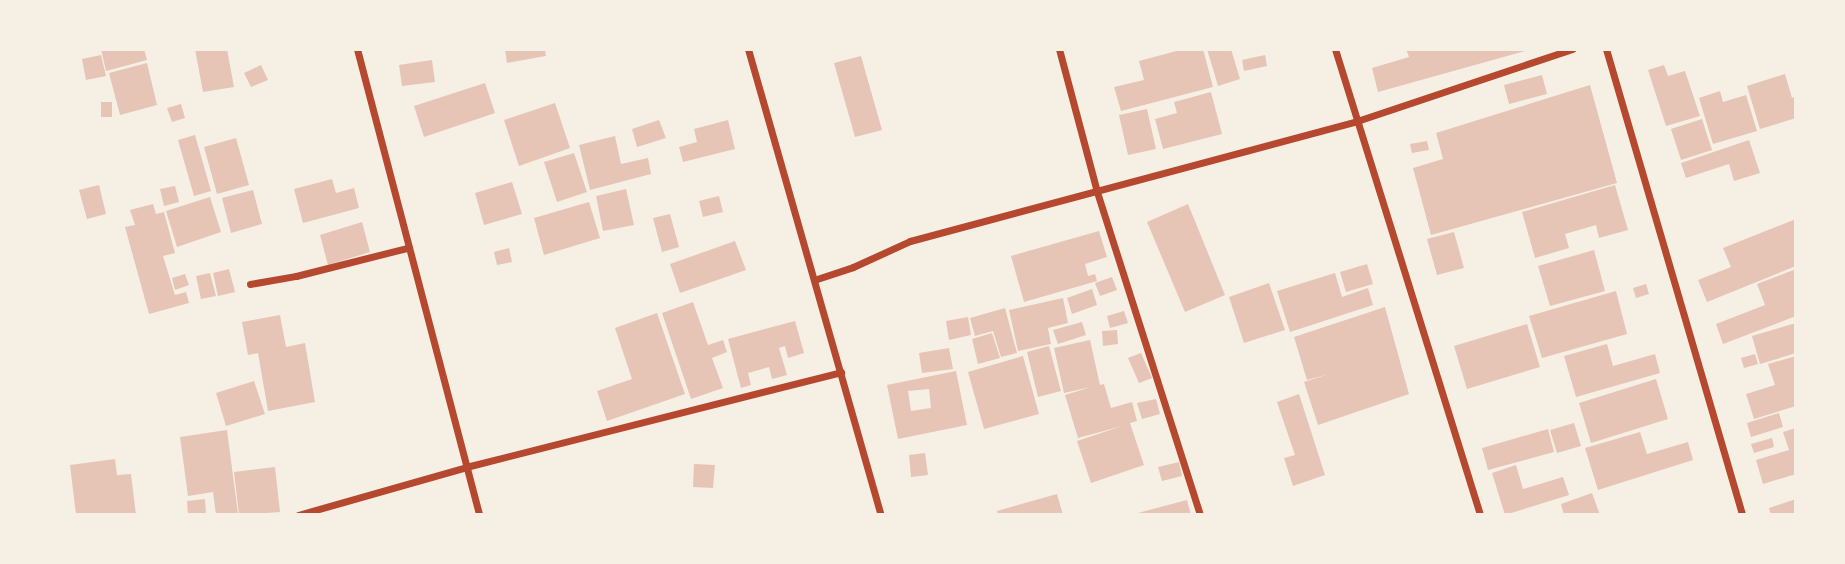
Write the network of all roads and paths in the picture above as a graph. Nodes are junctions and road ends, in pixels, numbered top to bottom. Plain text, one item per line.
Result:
1 (357, 49) edge
2 (748, 49) edge
3 (1059, 49) edge
4 (1335, 49) edge
5 (1572, 49) edge
6 (1606, 49) edge
7 (1357, 121) junction
8 (1097, 192) junction
9 (407, 248) junction
10 (814, 279) junction
11 (250, 284) dead end
12 (841, 372) junction
13 (466, 467) junction
14 (298, 515) edge
15 (479, 515) edge
16 (881, 515) edge
17 (1200, 515) edge
18 (1480, 515) edge
19 (1742, 515) edge

1 - 9 street
2 - 10 street
3 - 8 street
4 - 7 street
5 - 7 street
6 - 19 street
7 - 8 street
7 - 18 street
8 - 10 street
8 - 17 street
9 - 11 street
9 - 13 street
10 - 12 street
12 - 13 street
12 - 16 street
13 - 14 street
13 - 15 street

